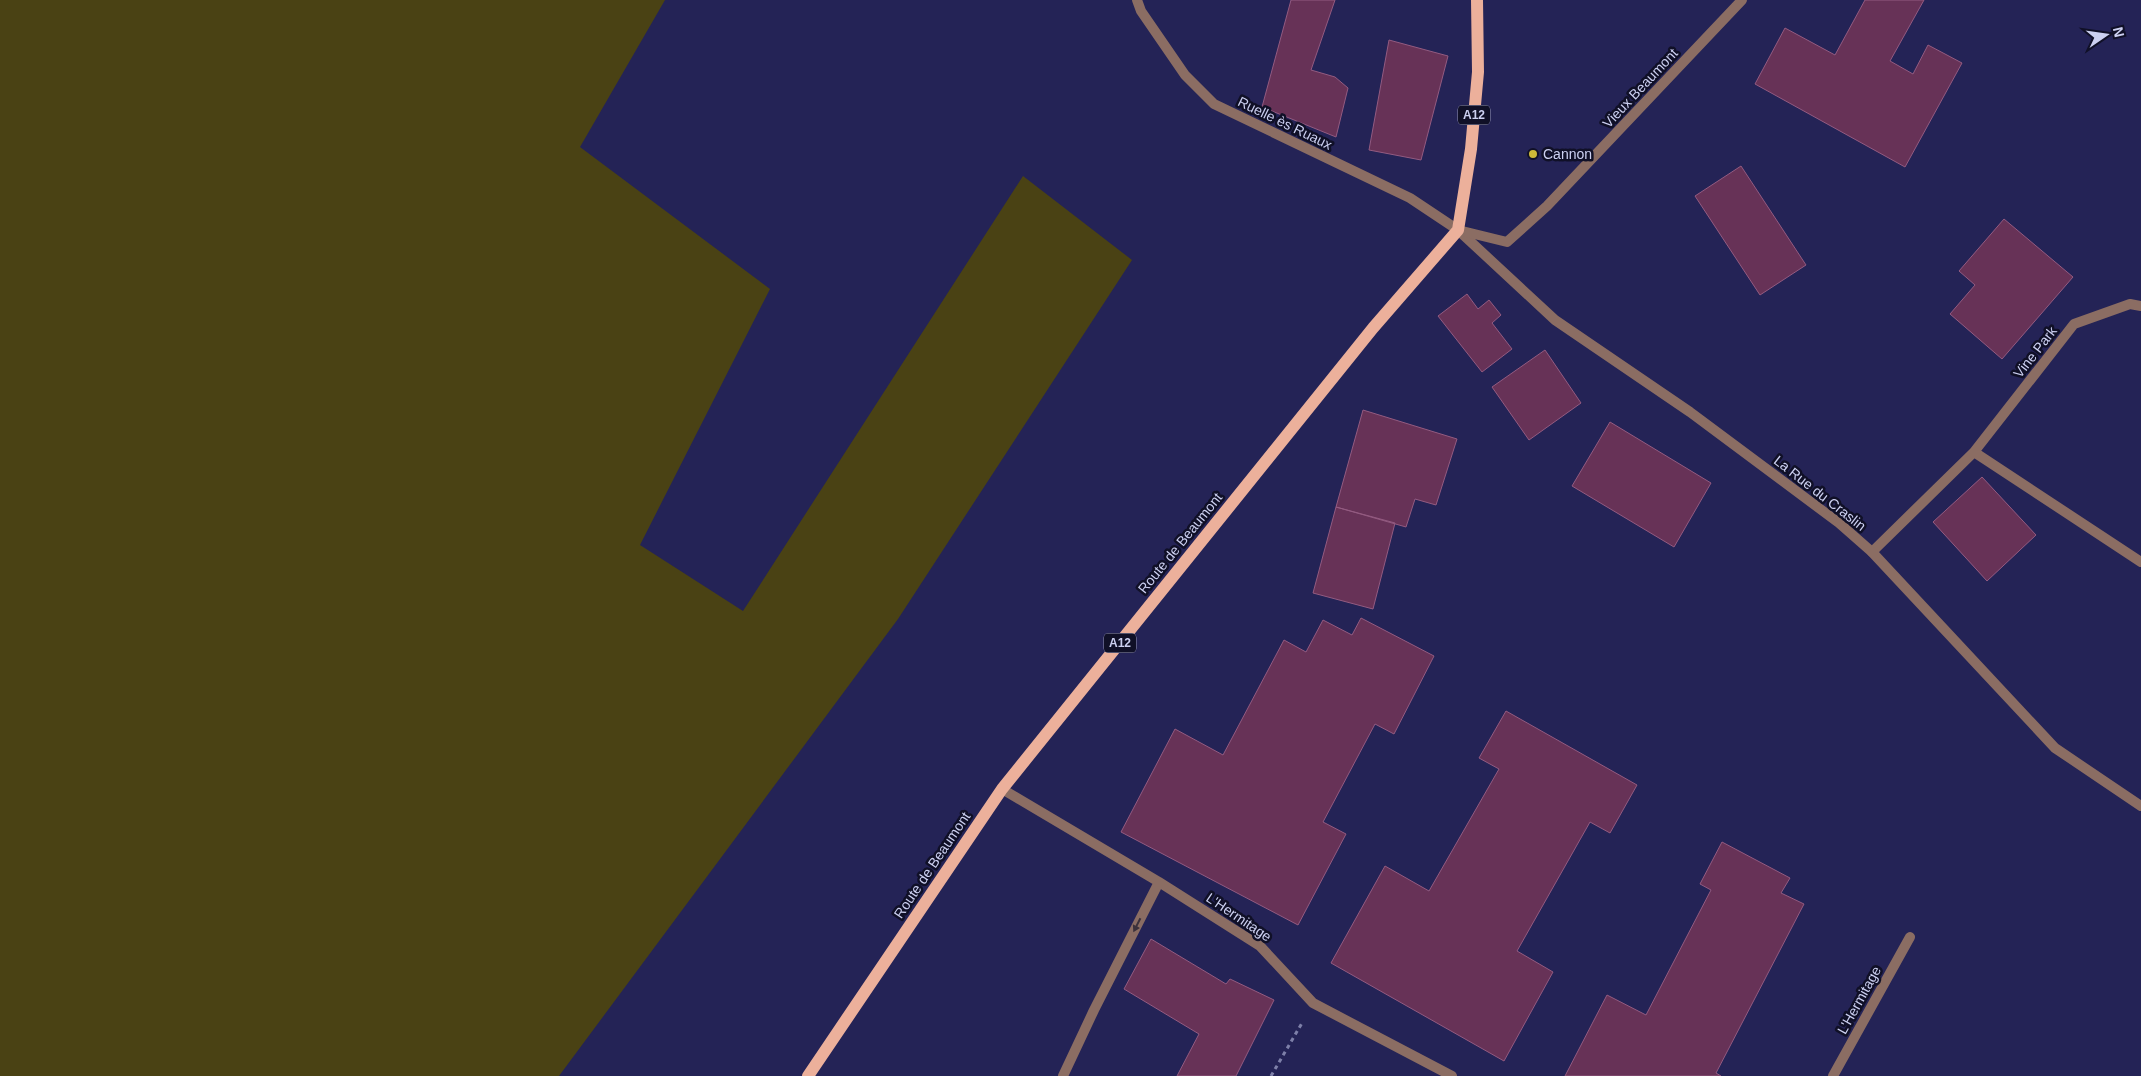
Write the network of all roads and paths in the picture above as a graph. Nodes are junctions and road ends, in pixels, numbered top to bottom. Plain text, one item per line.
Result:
1 (1136, 0) edge
2 (1477, 0) edge
3 (1742, 0) edge
4 (1458, 230) junction
5 (2141, 306) edge
6 (1974, 452) junction
7 (1872, 552) junction
8 (2141, 562) edge
9 (1002, 789) junction
10 (2141, 806) edge
11 (1160, 882) junction
12 (1910, 937) dead end
13 (1313, 1004) junction
14 (808, 1076) edge
15 (1063, 1076) edge
16 (1271, 1076) edge
17 (1452, 1076) edge
18 (1833, 1076) edge

1 - 4 street, Ruelle ès Ruaux
2 - 4 main road, A12
3 - 4 street, Vieux Beaumont
4 - 7 street, La Rue du Craslin
4 - 9 main road, Route de Beaumont / A12
5 - 6 street, Vine Park
6 - 7 street, Vine Park
6 - 8 street
7 - 10 street, La Rue du Craslin
9 - 11 street, L'Hermitage
9 - 14 main road, Route de Beaumont / A12
11 - 13 street, L'Hermitage
11 -> 15 street
12 - 18 street, L'Hermitage
13 - 16 path
13 - 17 street, L'Hermitage

